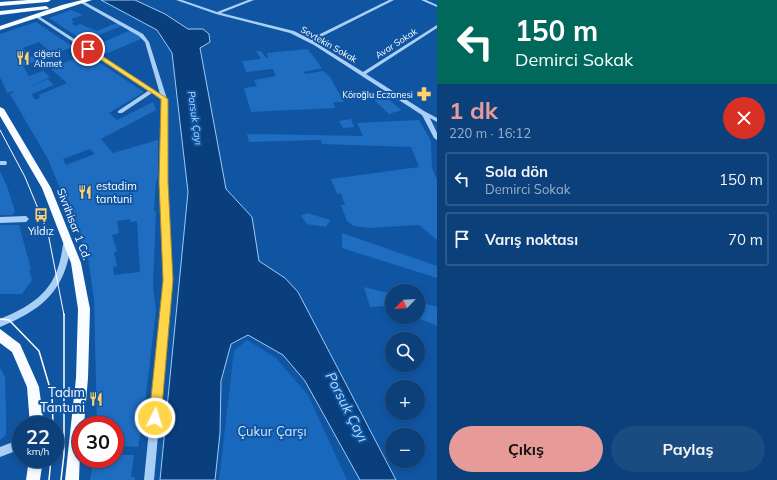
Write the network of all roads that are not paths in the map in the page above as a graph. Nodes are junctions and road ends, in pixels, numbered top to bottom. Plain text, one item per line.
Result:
1 (48, 0) edge
2 (178, 0) edge
3 (194, 0) edge
4 (252, 0) edge
5 (392, 0) edge
6 (423, 0) edge
7 (86, 1) edge
8 (186, 3) junction
9 (0, 4) edge
10 (64, 6) junction
11 (437, 6) edge
12 (0, 12) edge
13 (217, 13) junction
14 (36, 16) junction
15 (437, 26) edge
16 (0, 28) edge
17 (310, 41) junction
18 (364, 73) junction
19 (152, 91) junction
20 (164, 99) junction
21 (0, 109) edge
22 (120, 112) dead end
23 (424, 113) junction
24 (437, 120) edge
25 (437, 138) edge
26 (26, 219) dead end
27 (0, 220) edge
28 (67, 241) junction
29 (0, 323) edge
30 (0, 335) edge
31 (36, 416) edge
32 (12, 447) edge
33 (0, 452) edge
34 (35, 468) edge
35 (33, 480) edge
36 (72, 480) edge
37 (149, 480) edge

1 - 9 main road
2 - 8 street, Sevtekin Sokak
3 - 8 street
4 - 13 street
5 - 17 street
6 - 11 street
7 - 10 main road
7 - 20 street
8 - 13 street, Sevtekin Sokak
10 - 12 main road
10 - 14 main road
13 - 17 street, Sevtekin Sokak
14 - 16 main road
14 - 19 street
15 - 18 street, Avar Sokak
17 - 18 street, Sevtekin Sokak
18 - 23 street, Sevtekin Sokak
19 - 20 street
19 - 22 street
20 - 37 street
21 - 28 main road, Sivrihisar 1 Cd.
23 - 24 street, Sevtekin Sokak
23 - 25 street
26 - 27 street
28 - 29 street
28 - 36 main road, Sivrihisar 1 Cd.
30 - 31 main road
32 - 33 street
34 - 35 main road

